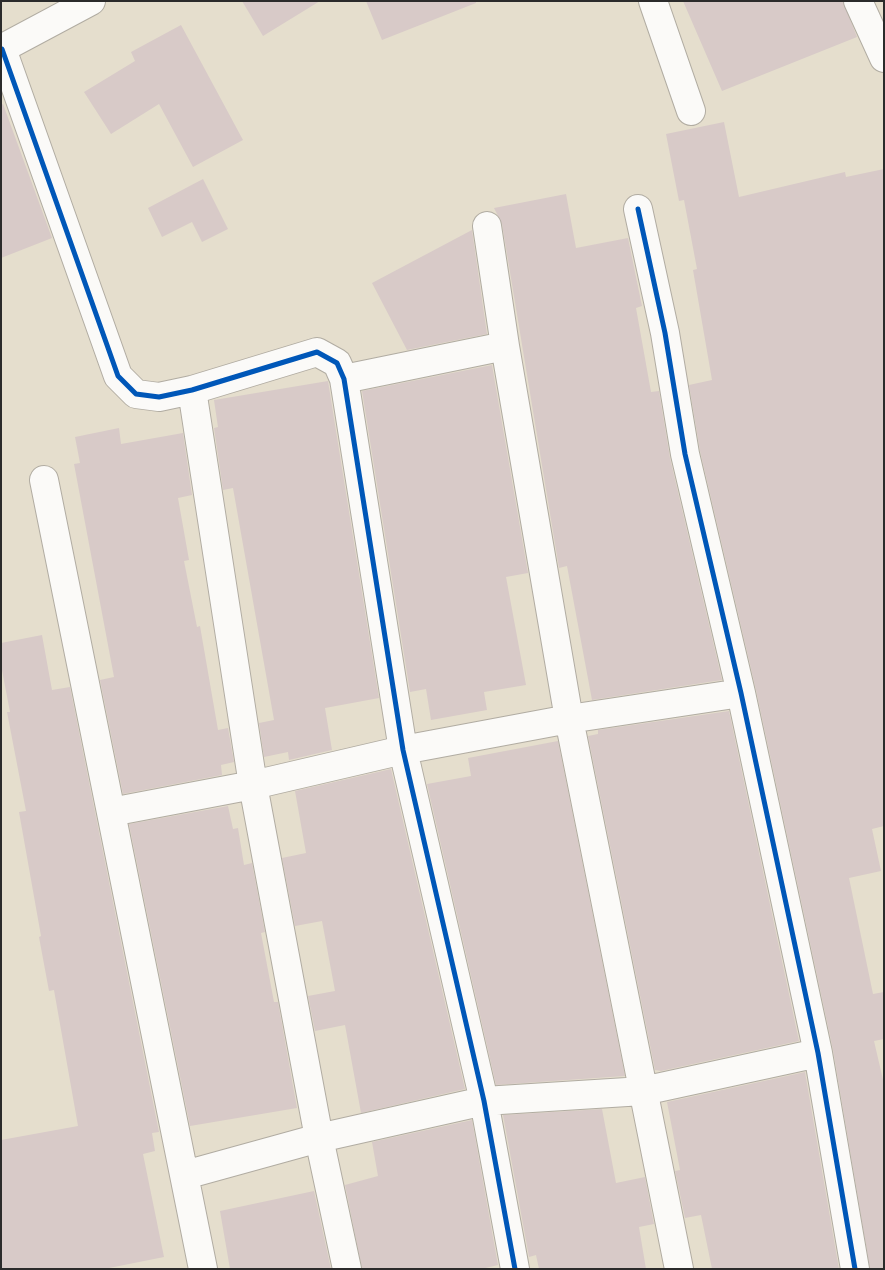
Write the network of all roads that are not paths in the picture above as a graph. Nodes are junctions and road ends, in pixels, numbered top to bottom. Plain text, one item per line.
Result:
1 (92, 1) edge
2 (652, 1) edge
3 (858, 1) edge
4 (2, 49) edge
5 (884, 58) edge
6 (692, 111) dead end
7 (638, 209) dead end
8 (487, 226) dead end
9 (505, 346) junction
10 (344, 379) junction
11 (192, 390) junction
12 (44, 480) dead end
13 (741, 693) junction
14 (569, 719) junction
15 (403, 750) junction
16 (253, 785) junction
17 (111, 812) junction
18 (818, 1053) junction
19 (643, 1091) junction
20 (484, 1101) junction
21 (319, 1138) junction
22 (184, 1176) junction
23 (203, 1269) edge
24 (347, 1269) edge
25 (515, 1269) edge
26 (679, 1269) edge
27 (855, 1269) edge

1 - 4 street
2 - 6 street
3 - 5 street
4 - 11 street
7 - 13 street
8 - 9 street
9 - 10 street
9 - 14 street
10 - 11 street
10 - 15 street
11 - 16 street
12 - 17 street
13 - 14 street
13 - 18 street
14 - 15 street
14 - 19 street
15 - 16 street
15 - 20 street
16 - 17 street
16 - 21 street
17 - 22 street
18 - 19 street
18 - 27 street
19 - 20 street
19 - 26 street
20 - 21 street
20 - 25 street
21 - 22 street
21 - 24 street
22 - 23 street

